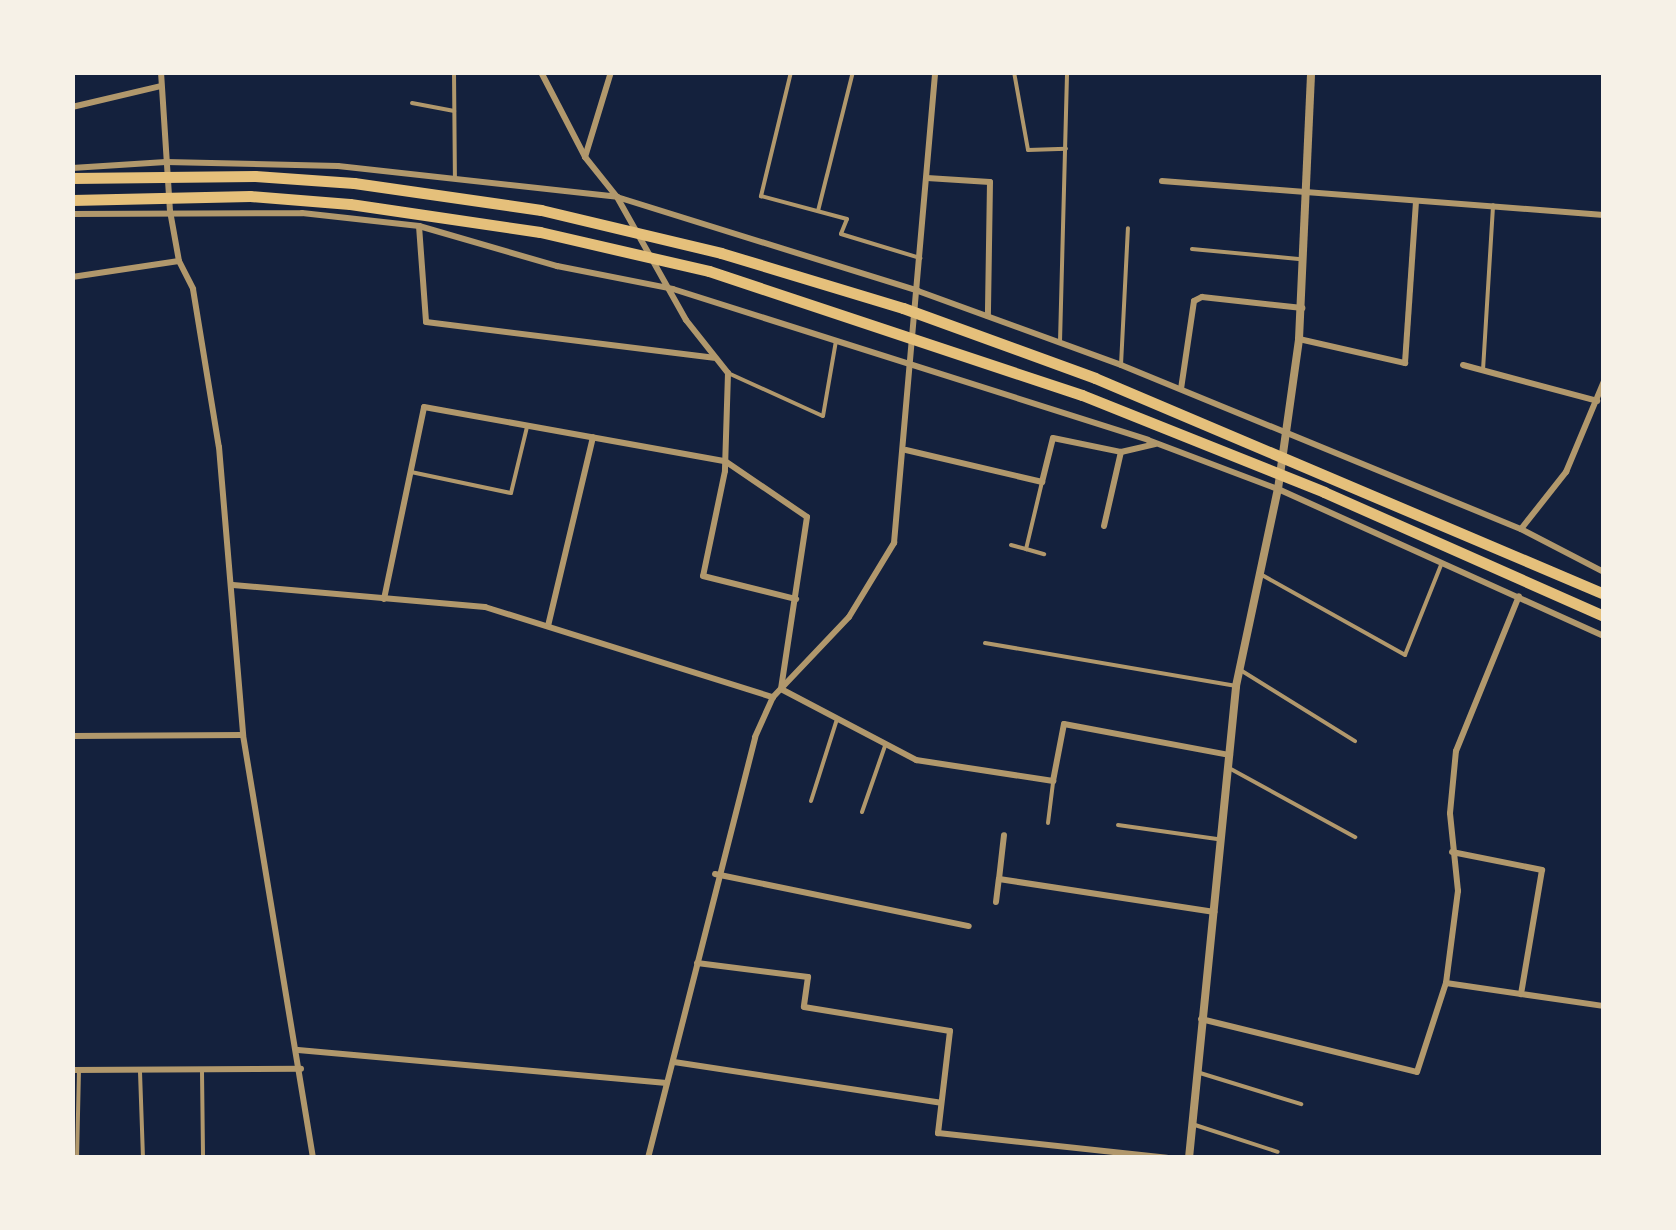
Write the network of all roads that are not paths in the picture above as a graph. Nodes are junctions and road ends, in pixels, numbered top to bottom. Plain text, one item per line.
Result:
1 (161, 72) edge
2 (454, 72) edge
3 (541, 72) edge
4 (611, 72) edge
5 (792, 72) edge
6 (854, 72) edge
7 (936, 72) edge
8 (1014, 72) edge
9 (1067, 72) edge
10 (1311, 72) edge
11 (162, 86) junction
12 (412, 104) dead end
13 (72, 108) edge
14 (454, 111) junction
15 (1066, 149) junction
16 (584, 157) junction
17 (166, 162) junction
18 (72, 168) edge
19 (72, 178) edge
20 (927, 178) junction
21 (1162, 181) dead end
22 (455, 182) junction
23 (1308, 196) junction
24 (617, 198) junction
25 (72, 200) edge
26 (1416, 201) junction
27 (1493, 205) junction
28 (170, 211) junction
29 (818, 211) junction
30 (72, 214) edge
31 (1604, 215) edge
32 (419, 226) junction
33 (1128, 228) dead end
34 (1192, 249) dead end
35 (920, 258) junction
36 (1304, 259) junction
37 (178, 261) junction
38 (72, 277) edge
39 (673, 289) junction
40 (918, 292) junction
41 (1302, 308) junction
42 (988, 316) junction
43 (1299, 339) junction
44 (836, 340) junction
45 (1060, 342) junction
46 (714, 358) junction
47 (913, 364) junction
48 (1121, 364) junction
49 (1463, 365) dead end
50 (1483, 371) junction
51 (728, 373) junction
52 (1604, 381) edge
53 (1181, 390) junction
54 (1600, 397) edge
55 (528, 425) junction
56 (1286, 434) junction
57 (592, 438) junction
58 (1157, 444) junction
59 (906, 450) junction
60 (1121, 452) junction
61 (725, 460) junction
62 (411, 472) junction
63 (1042, 482) junction
64 (1278, 489) junction
65 (1104, 526) dead end
66 (1521, 529) junction
67 (1011, 545) dead end
68 (1026, 549) junction
69 (1044, 554) dead end
70 (1442, 563) junction
71 (1604, 572) edge
72 (1258, 573) junction
73 (233, 585) junction
74 (1604, 594) edge
75 (1519, 596) junction
76 (384, 598) junction
77 (796, 599) junction
78 (1604, 616) edge
79 (548, 626) junction
80 (1604, 636) edge
81 (985, 643) dead end
82 (1238, 668) junction
83 (1236, 686) junction
84 (781, 689) junction
85 (774, 696) junction
86 (837, 720) junction
87 (72, 736) edge
88 (243, 736) junction
89 (1355, 741) dead end
90 (884, 746) junction
91 (1230, 755) junction
92 (1229, 768) junction
93 (1054, 781) junction
94 (811, 801) dead end
95 (862, 812) dead end
96 (1048, 823) dead end
97 (1118, 825) dead end
98 (1004, 834) dead end
99 (1356, 837) dead end
100 (1222, 839) junction
101 (1452, 852) junction
102 (716, 874) junction
103 (998, 879) junction
104 (996, 902) dead end
105 (1214, 912) junction
106 (968, 926) dead end
107 (697, 963) junction
108 (1446, 983) junction
109 (1521, 994) junction
110 (1604, 1006) edge
111 (1200, 1019) junction
112 (298, 1050) junction
113 (674, 1062) junction
114 (202, 1069) junction
115 (76, 1070) edge
116 (140, 1070) junction
117 (301, 1070) junction
118 (1196, 1072) junction
119 (667, 1082) junction
120 (941, 1103) junction
121 (1301, 1104) dead end
122 (1192, 1124) junction
123 (1278, 1152) dead end
124 (77, 1158) edge
125 (143, 1158) edge
126 (202, 1158) edge
127 (313, 1158) edge
128 (648, 1158) edge
129 (1166, 1158) edge
130 (1189, 1158) edge

1 - 11 street
2 - 14 lane
3 - 16 street
4 - 16 street
5 - 29 lane
6 - 29 lane
7 - 20 street
8 - 15 lane
9 - 15 lane
10 - 23 street
11 - 13 street
11 - 17 street
12 - 14 lane
14 - 22 lane
15 - 45 lane
16 - 24 street
17 - 18 street
17 - 22 street
17 - 28 street
19 - 74 highway
20 - 35 street
20 - 42 street
21 - 23 street
22 - 24 street
23 - 26 street
23 - 36 street
24 - 39 street
24 - 40 street
25 - 78 highway
26 - 27 street
26 - 43 street
27 - 31 street
27 - 50 lane
28 - 30 street
28 - 32 street
28 - 37 street
29 - 35 lane
32 - 39 street
32 - 46 street
33 - 48 lane
34 - 36 lane
35 - 40 street
36 - 41 street
37 - 38 street
37 - 73 street
39 - 44 street
39 - 46 street
40 - 42 street
40 - 47 street
41 - 43 street
41 - 53 street
42 - 45 street
43 - 56 street
44 - 47 street
44 - 51 lane
45 - 48 street
46 - 51 street
47 - 58 street
47 - 59 street
48 - 53 street
49 - 50 street
50 - 54 street
51 - 61 street
52 - 54 street
53 - 56 street
54 - 66 street
55 - 57 street
55 - 62 street
55 - 62 lane
56 - 64 street
56 - 66 street
57 - 61 street
57 - 79 street
58 - 60 street
58 - 64 street
59 - 63 street
59 - 84 street
60 - 63 street
60 - 65 street
61 - 77 street
61 - 77 street
62 - 76 street
63 - 68 lane
64 - 70 street
64 - 72 street
66 - 71 street
67 - 68 lane
68 - 69 lane
70 - 72 lane
70 - 75 street
72 - 82 street
73 - 76 street
73 - 88 street
75 - 80 street
75 - 101 street
76 - 79 street
77 - 84 street
79 - 85 street
81 - 83 lane
82 - 83 street
82 - 89 lane
83 - 91 street
84 - 85 street
84 - 86 street
85 - 102 street
86 - 90 street
86 - 94 lane
87 - 88 street
88 - 112 street
90 - 93 street
90 - 95 lane
91 - 92 street
91 - 93 street
92 - 99 lane
92 - 100 street
93 - 96 lane
97 - 100 lane
98 - 103 street
100 - 105 street
101 - 108 street
101 - 109 street
102 - 106 street
102 - 107 street
103 - 104 street
103 - 105 street
105 - 111 street
107 - 113 street
107 - 120 street
108 - 109 street
108 - 111 street
109 - 110 street
111 - 118 street
112 - 117 street
112 - 119 street
113 - 119 street
113 - 120 street
114 - 116 street
114 - 117 street
114 - 126 lane
115 - 116 street
115 - 124 lane
116 - 125 lane
117 - 127 street
118 - 121 lane
118 - 122 street
119 - 128 street
120 - 129 street
122 - 123 lane
122 - 130 street

